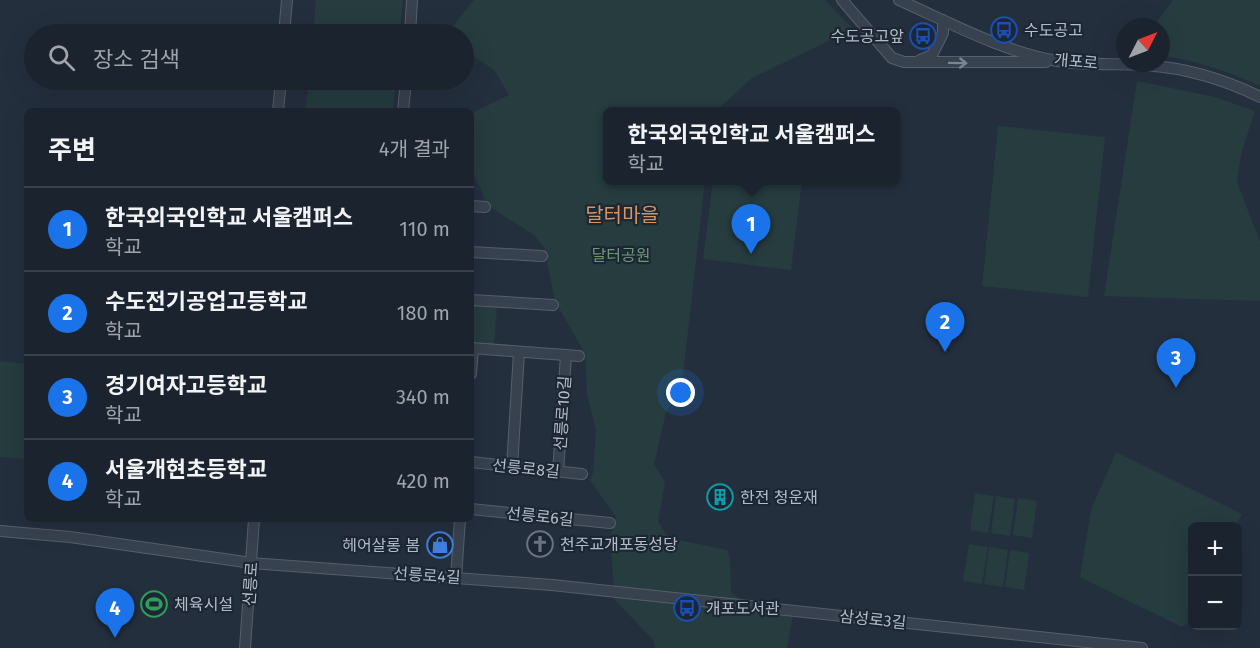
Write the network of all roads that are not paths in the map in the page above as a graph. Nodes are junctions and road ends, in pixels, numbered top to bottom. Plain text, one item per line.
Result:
1 (287, 0) edge
2 (412, 0) edge
3 (842, 0) edge
4 (899, 0) edge
5 (943, 20) junction
6 (285, 24) edge
7 (411, 24) edge
8 (1058, 61) junction
9 (914, 62) junction
10 (280, 90) edge
11 (405, 90) edge
12 (1260, 97) edge
13 (278, 108) edge
14 (403, 108) edge
15 (474, 206) edge
16 (485, 207) dead end
17 (474, 252) edge
18 (542, 256) dead end
19 (474, 300) edge
20 (553, 305) dead end
21 (474, 348) edge
22 (519, 352) junction
23 (566, 355) junction
24 (579, 356) dead end
25 (474, 462) edge
26 (512, 467) junction
27 (558, 472) junction
28 (582, 474) dead end
29 (474, 509) edge
30 (254, 522) edge
31 (460, 522) edge
32 (610, 523) dead end
33 (0, 531) edge
34 (252, 563) junction
35 (456, 577) junction
36 (603, 591) joint
37 (246, 648) edge
38 (1142, 648) edge

1 - 6 street
2 - 7 street
3 - 9 street
4 - 5 street, 개포로
5 - 8 street, 개포로
5 - 9 street
9 -> 8 street
8 - 12 street, 개포로
10 - 13 street
11 - 14 street
15 - 16 street
17 - 18 street
19 - 20 street
21 - 22 street, 선릉로10길
22 - 23 street, 선릉로10길
22 - 26 street
23 - 24 street, 선릉로10길
23 - 27 street, 선릉로10길
25 - 26 street, 선릉로8길
26 - 27 street, 선릉로8길
27 - 28 street, 선릉로8길
29 - 32 street, 선릉로6길
30 - 34 street, 선릉로
31 - 35 street
33 - 34 street, 선릉로4길
34 - 35 street, 선릉로4길
34 - 37 street, 선릉로
35 - 36 street, 선릉로4길
36 - 38 street, 삼성로3길

